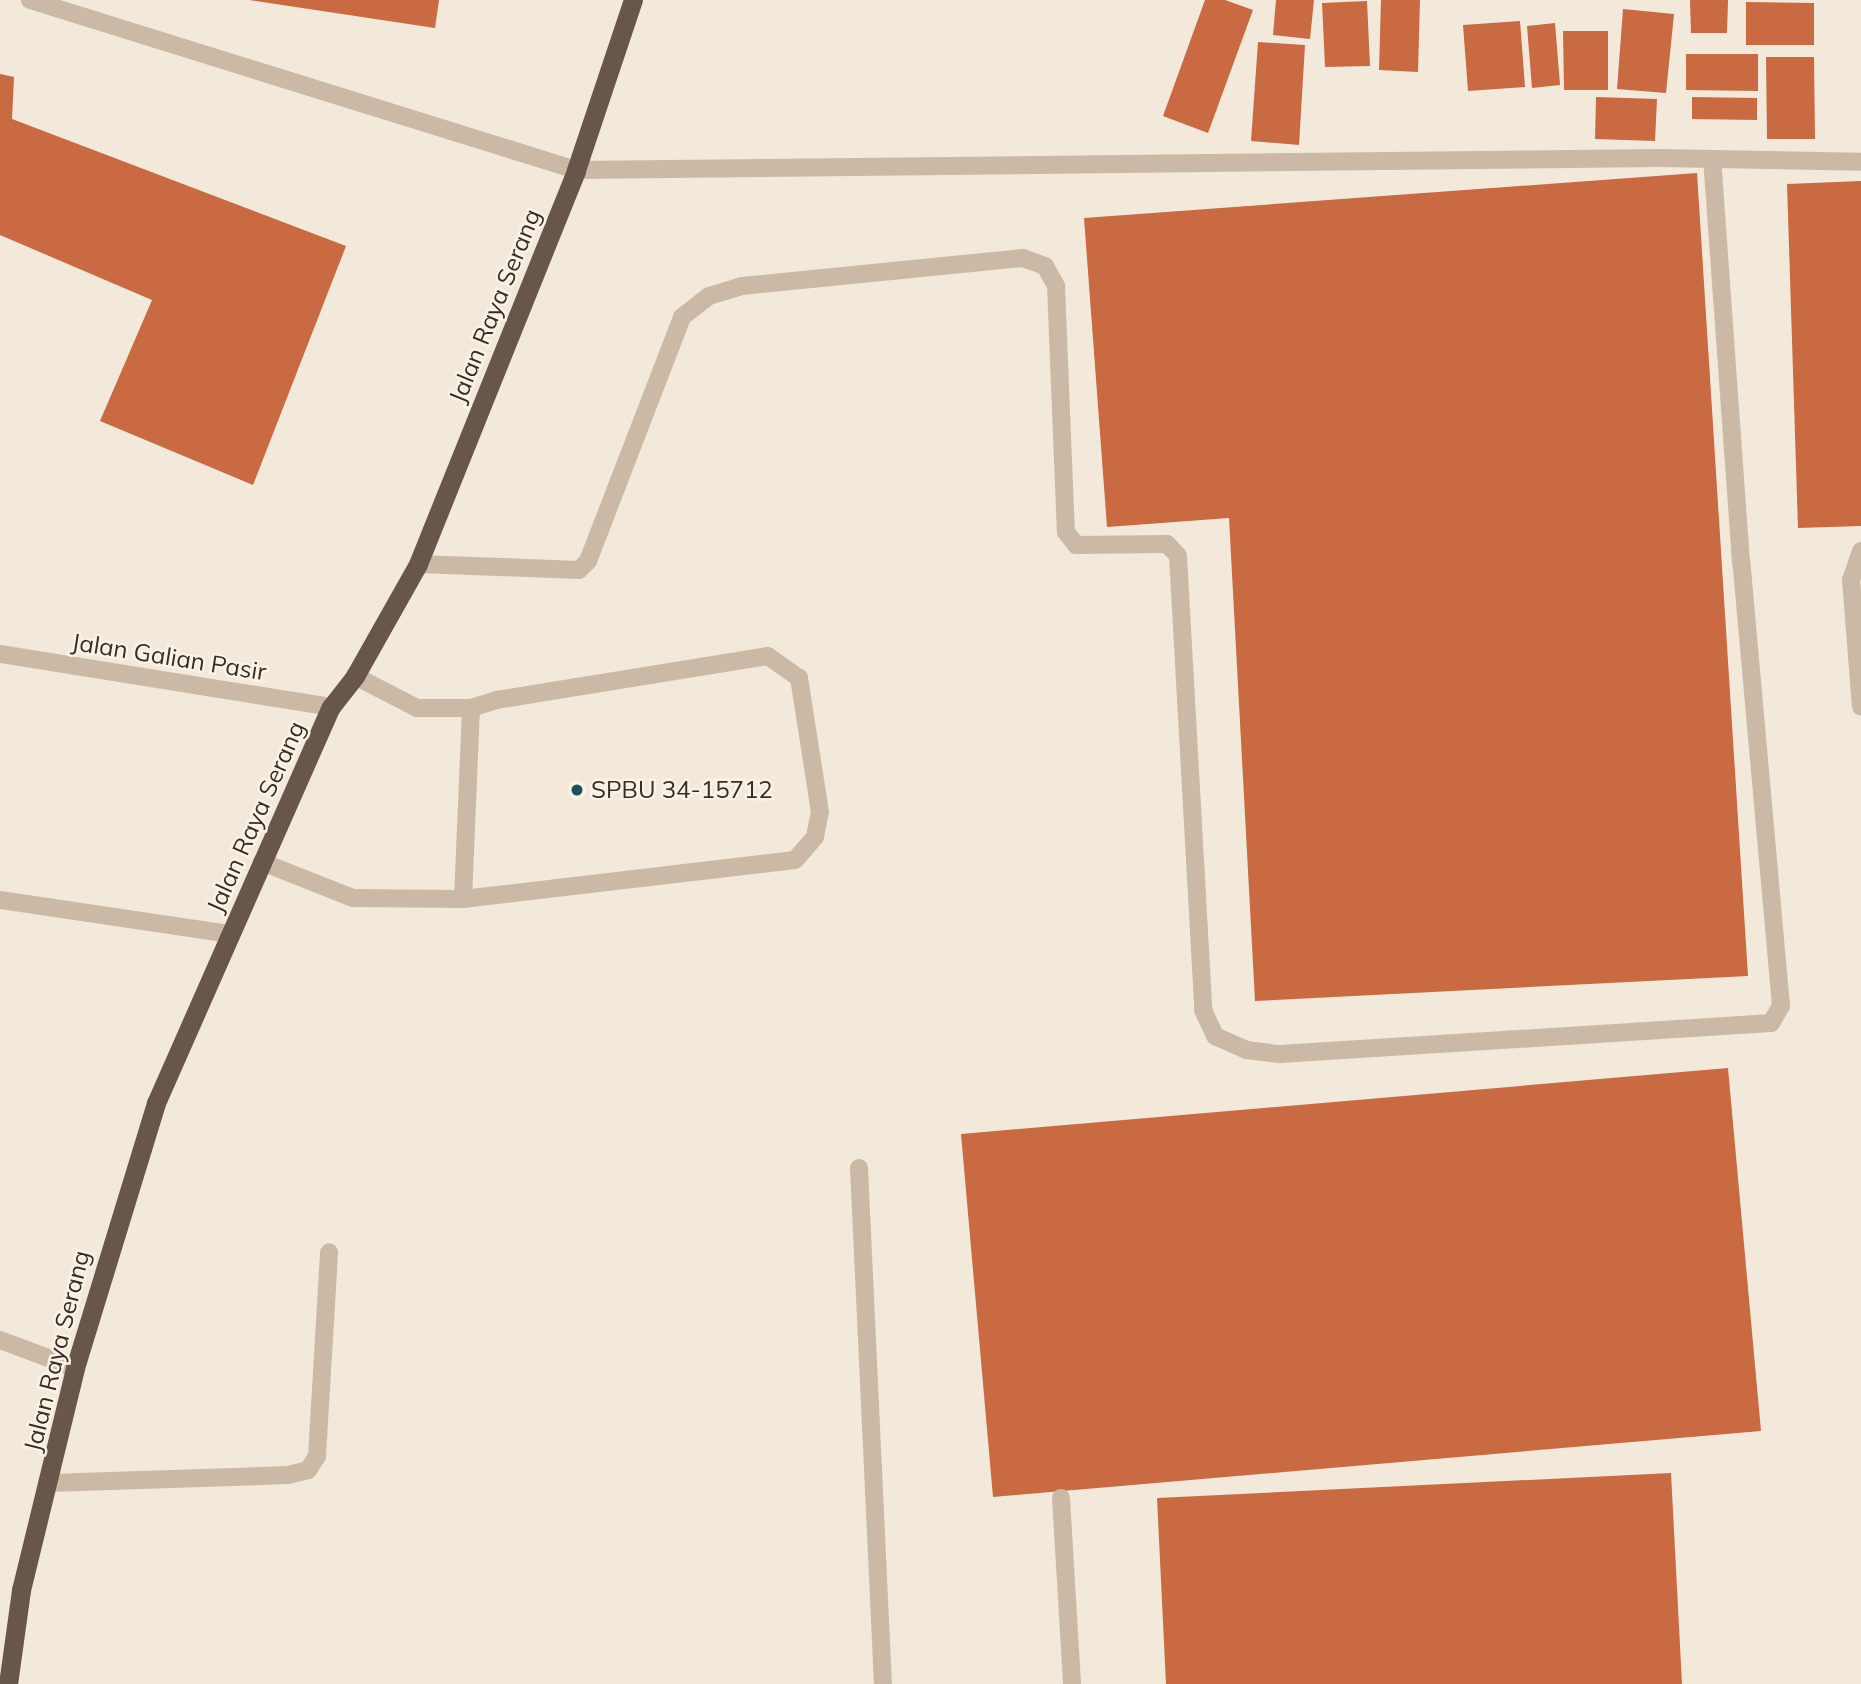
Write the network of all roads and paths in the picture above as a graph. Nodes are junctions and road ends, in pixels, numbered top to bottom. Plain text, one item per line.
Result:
1 (30, 0) edge
2 (633, 0) edge
3 (1712, 160) junction
4 (1861, 162) edge
5 (576, 170) junction
6 (1861, 551) edge
7 (418, 564) junction
8 (0, 654) edge
9 (355, 676) junction
10 (1861, 706) edge
11 (331, 707) junction
12 (471, 708) junction
13 (262, 862) junction
14 (463, 899) junction
15 (0, 900) edge
16 (231, 934) junction
17 (859, 1168) dead end
18 (329, 1252) dead end
19 (0, 1340) edge
20 (75, 1368) junction
21 (49, 1483) junction
22 (1061, 1498) dead end
23 (8, 1684) edge
24 (883, 1684) edge
25 (1072, 1684) edge

1 - 5 street
2 - 5 highway, Jalan Raya Serang
3 - 4 street
3 - 5 street
3 - 7 street
5 - 7 highway, Jalan Raya Serang
6 - 10 street
7 - 9 highway, Jalan Raya Serang
8 - 11 street, Jalan Galian Pasir
9 - 11 highway, Jalan Raya Serang
9 - 12 street
11 - 13 highway, Jalan Raya Serang
12 - 14 street
12 - 14 street
13 - 14 street
13 - 16 highway, Jalan Raya Serang
15 - 16 street
16 - 20 highway, Jalan Raya Serang
17 - 24 street
18 - 21 street
19 - 20 street
20 - 21 highway, Jalan Raya Serang
21 - 23 highway, Jalan Raya Serang
22 - 25 street

